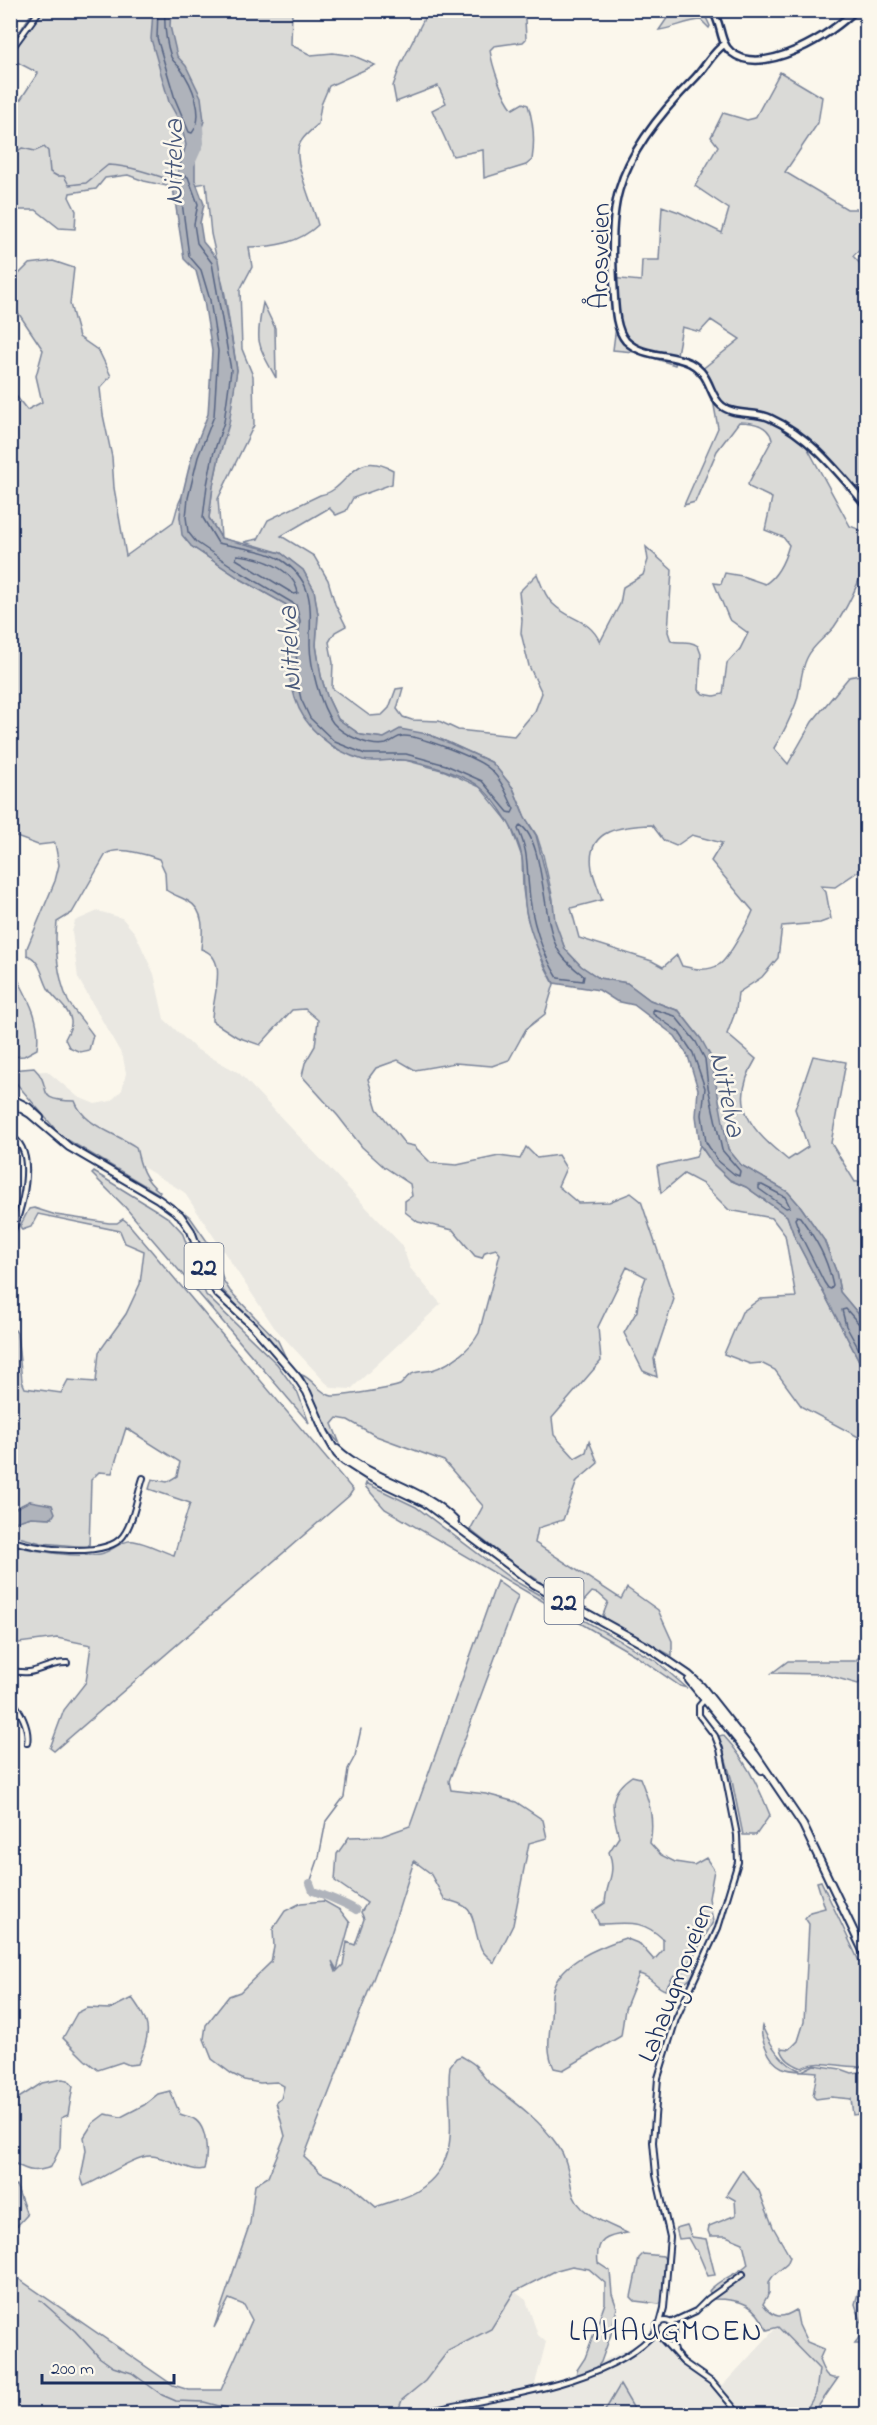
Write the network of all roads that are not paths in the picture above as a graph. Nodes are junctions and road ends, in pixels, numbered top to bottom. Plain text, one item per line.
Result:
1 (39, 10) edge
2 (712, 10) edge
3 (855, 10) edge
4 (725, 44) junction
5 (10, 51) edge
6 (867, 505) edge
7 (10, 1100) edge
8 (10, 1136) edge
9 (10, 1237) edge
10 (143, 1478) dead end
11 (10, 1540) edge
12 (67, 1663) dead end
13 (10, 1670) edge
14 (10, 1698) edge
15 (709, 1700) junction
16 (27, 1743) dead end
17 (867, 1957) edge
18 (743, 2274) dead end
19 (664, 2308) junction
20 (682, 2319) junction
21 (660, 2323) junction
22 (669, 2323) junction
23 (673, 2329) junction
24 (656, 2331) junction
25 (670, 2337) junction
26 (661, 2338) junction
27 (646, 2342) junction
28 (674, 2352) junction
29 (415, 2414) edge
30 (739, 2415) edge

1 - 5 street
2 - 4 main road
3 - 4 main road
4 - 6 main road, Årosveien
7 - 15 main road, 22
8 - 9 street
10 - 11 street
12 - 13 street
14 - 16 street
15 - 17 main road, 22
15 - 19 street, Lahaugmoveien
18 - 20 street
19 - 21 street, Lahaugmoveien
19 - 22 street, Lahaugmoveien
20 - 22 street
20 - 23 street
21 - 22 street
21 - 24 street
22 - 23 street
23 - 25 street
24 - 26 street
24 - 27 street
25 - 26 street
25 - 28 street
26 - 27 street
26 - 28 street
27 - 29 street
28 - 30 street

